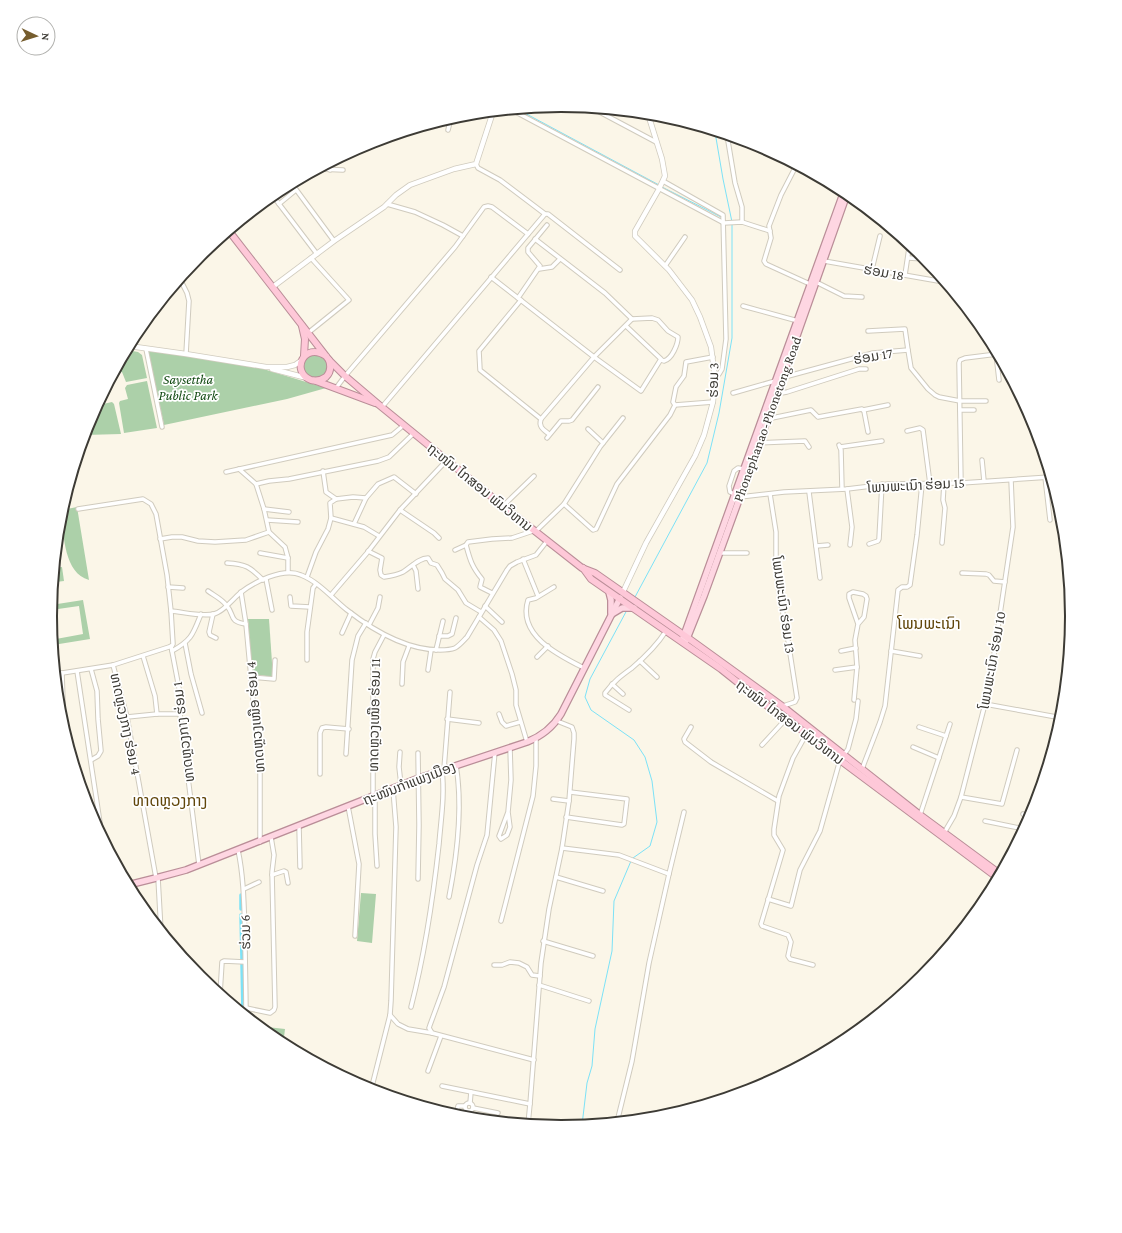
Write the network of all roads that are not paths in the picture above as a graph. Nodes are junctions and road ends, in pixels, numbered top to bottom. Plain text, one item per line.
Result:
1 (521, 115) edge
2 (605, 115) edge
3 (491, 118) edge
4 (650, 121) edge
5 (449, 125) edge
6 (448, 130) dead end
7 (728, 141) edge
8 (656, 142) junction
9 (476, 164) junction
10 (330, 170) edge
11 (343, 170) dead end
12 (794, 170) edge
13 (663, 181) junction
14 (659, 189) junction
15 (296, 190) joint
16 (842, 198) edge
17 (276, 200) edge
18 (845, 200) edge
19 (279, 204) junction
20 (386, 204) junction
21 (545, 214) junction
22 (724, 221) junction
23 (742, 223) junction
24 (547, 225) dead end
25 (770, 231) junction
26 (233, 234) edge
27 (233, 234) edge
28 (528, 234) junction
29 (463, 236) junction
30 (880, 236) dead end
31 (685, 237) dead end
32 (535, 239) junction
33 (334, 241) junction
34 (909, 252) edge
35 (317, 254) junction
36 (312, 258) junction
37 (908, 258) junction
38 (915, 258) edge
39 (560, 259) junction
40 (824, 261) junction
41 (665, 266) junction
42 (539, 269) junction
43 (872, 269) junction
44 (620, 270) dead end
45 (905, 276) junction
46 (492, 277) junction
47 (937, 281) edge
48 (182, 284) edge
49 (814, 284) junction
50 (274, 286) junction
51 (862, 297) dead end
52 (519, 299) junction
53 (743, 306) dead end
54 (632, 319) junction
55 (300, 322) junction
56 (799, 322) junction
57 (626, 326) junction
58 (868, 331) dead end
59 (308, 333) junction
60 (136, 346) edge
61 (146, 349) junction
62 (908, 350) junction
63 (186, 354) junction
64 (991, 355) edge
65 (594, 357) junction
66 (713, 357) junction
67 (303, 358) junction
68 (328, 358) junction
69 (661, 360) junction
70 (785, 363) junction
71 (998, 366) edge
72 (266, 367) junction
73 (866, 369) dead end
74 (345, 376) junction
75 (715, 378) junction
76 (781, 378) junction
77 (311, 380) junction
78 (999, 380) dead end
79 (775, 381) junction
80 (598, 387) dead end
81 (336, 388) junction
82 (733, 393) dead end
83 (776, 394) junction
84 (960, 401) junction
85 (986, 401) dead end
86 (713, 402) junction
87 (888, 405) dead end
88 (380, 406) junction
89 (675, 406) junction
90 (863, 410) junction
91 (960, 410) junction
92 (974, 410) dead end
93 (622, 418) dead end
94 (768, 419) junction
95 (541, 420) junction
96 (761, 421) junction
97 (404, 425) junction
98 (162, 427) dead end
99 (588, 429) dead end
100 (907, 431) dead end
101 (868, 432) dead end
102 (414, 434) junction
103 (882, 441) dead end
104 (603, 443) junction
105 (759, 443) junction
106 (809, 447) dead end
107 (447, 460) junction
108 (982, 460) dead end
109 (239, 469) junction
110 (744, 469) junction
111 (324, 471) junction
112 (226, 472) dead end
113 (534, 476) dead end
114 (1045, 477) joint
115 (1012, 480) junction
116 (984, 481) junction
117 (961, 483) junction
118 (256, 484) junction
119 (882, 484) junction
120 (922, 484) junction
121 (930, 484) junction
122 (944, 484) junction
123 (842, 489) junction
124 (847, 489) junction
125 (809, 492) junction
126 (416, 494) junction
127 (770, 494) junction
128 (737, 496) junction
129 (366, 498) junction
130 (336, 499) junction
131 (564, 504) junction
132 (503, 506) junction
133 (78, 509) dead end
134 (264, 509) junction
135 (400, 510) junction
136 (289, 512) dead end
137 (331, 518) junction
138 (267, 520) junction
139 (1050, 520) dead end
140 (298, 522) dead end
141 (354, 524) junction
142 (534, 531) junction
143 (269, 532) junction
144 (379, 536) junction
145 (439, 538) dead end
146 (160, 539) junction
147 (547, 541) junction
148 (942, 543) dead end
149 (850, 544) dead end
150 (868, 544) dead end
151 (466, 545) junction
152 (828, 545) dead end
153 (816, 546) junction
154 (454, 550) dead end
155 (368, 551) junction
156 (260, 553) dead end
157 (719, 553) junction
158 (747, 553) dead end
159 (288, 558) junction
160 (523, 559) junction
161 (227, 563) dead end
162 (413, 565) junction
163 (582, 568) junction
164 (288, 572) junction
165 (962, 572) dead end
166 (307, 577) junction
167 (820, 578) dead end
168 (264, 579) junction
169 (1005, 582) junction
170 (316, 584) junction
171 (168, 587) junction
172 (554, 587) dead end
173 (184, 588) dead end
174 (418, 589) dead end
175 (208, 590) dead end
176 (241, 592) junction
177 (609, 592) junction
178 (492, 593) junction
179 (331, 595) junction
180 (538, 596) junction
181 (290, 597) dead end
182 (380, 597) dead end
183 (624, 599) junction
184 (227, 605) junction
185 (485, 606) junction
186 (310, 607) junction
187 (637, 608) junction
188 (272, 610) dead end
189 (171, 611) junction
190 (351, 613) junction
191 (201, 614) junction
192 (212, 614) junction
193 (480, 615) junction
194 (611, 615) junction
195 (456, 618) dead end
196 (443, 621) dead end
197 (502, 622) dead end
198 (246, 624) junction
199 (368, 624) junction
200 (858, 624) junction
201 (666, 631) junction
202 (342, 632) dead end
203 (384, 635) junction
204 (439, 636) junction
205 (216, 638) dead end
206 (684, 639) junction
207 (185, 643) junction
208 (409, 646) junction
209 (548, 646) junction
210 (856, 648) junction
211 (172, 649) junction
212 (434, 650) junction
213 (841, 651) dead end
214 (891, 651) junction
215 (143, 656) junction
216 (920, 656) dead end
217 (537, 657) dead end
218 (275, 660) dead end
219 (307, 660) dead end
220 (640, 661) junction
221 (113, 665) junction
222 (857, 667) junction
223 (584, 668) junction
224 (91, 669) junction
225 (428, 670) dead end
226 (835, 670) dead end
227 (77, 671) junction
228 (62, 673) joint
229 (250, 677) junction
230 (657, 677) dead end
231 (402, 684) dead end
232 (612, 684) junction
233 (62, 689) edge
234 (450, 692) dead end
235 (623, 694) dead end
236 (985, 704) junction
237 (782, 706) junction
238 (629, 710) dead end
239 (202, 713) dead end
240 (157, 714) junction
241 (180, 714) junction
242 (499, 714) dead end
243 (127, 717) junction
244 (1055, 717) edge
245 (448, 720) junction
246 (785, 720) junction
247 (557, 721) junction
248 (479, 722) dead end
249 (520, 722) junction
250 (950, 724) dead end
251 (691, 727) dead end
252 (919, 727) dead end
253 (348, 729) junction
254 (807, 733) junction
255 (946, 736) junction
256 (536, 738) junction
257 (527, 742) junction
258 (762, 745) dead end
259 (913, 747) dead end
260 (510, 748) junction
261 (1017, 750) dead end
262 (400, 752) dead end
263 (495, 752) junction
264 (418, 753) dead end
265 (346, 754) dead end
266 (842, 757) junction
267 (939, 758) junction
268 (91, 760) junction
269 (456, 766) junction
270 (862, 769) junction
271 (443, 770) junction
272 (320, 774) dead end
273 (419, 778) junction
274 (401, 785) junction
275 (393, 789) junction
276 (570, 792) junction
277 (374, 796) junction
278 (961, 797) junction
279 (553, 799) dead end
280 (569, 801) junction
281 (778, 801) junction
282 (348, 806) junction
283 (508, 812) junction
284 (684, 812) dead end
285 (920, 815) junction
286 (566, 817) junction
287 (99, 819) edge
288 (985, 821) dead end
289 (299, 826) junction
290 (1018, 828) edge
291 (944, 833) junction
292 (270, 837) junction
293 (260, 842) junction
294 (562, 848) junction
295 (238, 850) junction
296 (199, 865) junction
297 (376, 866) dead end
298 (300, 867) dead end
299 (996, 871) edge
300 (669, 874) junction
301 (272, 875) junction
302 (994, 875) edge
303 (556, 877) junction
304 (157, 878) junction
305 (418, 880) dead end
306 (259, 882) dead end
307 (134, 883) edge
308 (288, 883) dead end
309 (244, 889) junction
310 (603, 891) dead end
311 (449, 897) dead end
312 (768, 899) junction
313 (160, 922) edge
314 (501, 922) dead end
315 (355, 936) dead end
316 (543, 942) junction
317 (593, 956) dead end
318 (245, 962) junction
319 (494, 965) dead end
320 (813, 965) dead end
321 (540, 976) junction
322 (539, 984) junction
323 (220, 987) edge
324 (589, 1001) dead end
325 (411, 1007) dead end
326 (246, 1008) joint
327 (390, 1015) junction
328 (432, 1033) junction
329 (441, 1036) junction
330 (534, 1060) junction
331 (428, 1071) dead end
332 (372, 1084) edge
333 (442, 1086) dead end
334 (471, 1092) junction
335 (470, 1103) junction
336 (530, 1104) junction
337 (465, 1106) junction
338 (473, 1108) junction
339 (457, 1110) edge
340 (498, 1113) dead end
341 (618, 1117) edge
342 (528, 1119) edge

1 - 14 street
2 - 8 street
3 - 9 street
4 - 8 street
5 - 6 street
7 - 23 street
8 - 13 street
9 - 20 street
9 - 21 street
10 - 11 street
12 - 25 street
13 - 14 street, ຮ່ອມ 3
13 - 22 street
14 - 22 street
14 - 41 street, ຮ່ອມ 3
15 - 19 street
15 - 33 street
16 - 49 main road, Phonephanao-Phonetong Road
17 - 19 street
18 - 40 main road, Phonephanao-Phonetong Road
19 - 35 street
20 - 29 street
20 - 33 street
21 - 28 street
21 - 44 street
22 - 23 street
22 - 75 street
23 - 25 street
24 - 32 street
25 - 49 street
26 - 50 highway, ຖະໜົນ ໄກສອນ ພົມວິຫານ
27 - 55 highway, ຖະໜົນ ໄກສອນ ພົມວິຫານ
28 - 29 street
28 - 46 street
29 - 74 street
30 - 43 street
31 - 41 street
32 - 39 street
32 - 42 street
33 - 35 street
34 - 37 street
35 - 36 street
36 - 50 street
36 - 59 street
37 - 38 street
37 - 45 street
39 - 42 street
39 - 54 street
40 - 43 street, ຮ່ອມ 18
40 - 49 main road, Phonephanao-Phonetong Road
41 - 66 street, ຮ່ອມ 3
42 - 52 street
43 - 45 street, ຮ່ອມ 18
45 - 47 street, ຮ່ອມ 18
46 - 52 street
46 - 88 street
48 - 63 street
49 - 51 street
49 - 56 main road, Phonephanao-Phonetong Road
50 - 55 highway, ຖະໜົນ ໄກສອນ ພົມວິຫານ
52 - 65 street
52 - 95 street
53 - 56 street
54 - 57 street
54 - 69 street
55 - 59 highway, ຖະໜົນ ໄກສອນ ພົມວິຫານ
55 - 67 highway, ຖະໜົນ ໄກສອນ ພົມວິຫານ
56 - 70 main road, Phonephanao-Phonetong Road
57 - 65 street
57 - 69 street
58 - 62 street, ຮ່ອມ 17
59 - 68 highway, ຖະໜົນ ໄກສອນ ພົມວິຫານ
60 - 61 street
61 - 63 street
61 - 98 street
62 - 76 street, ຮ່ອມ 17
62 - 84 street
63 - 72 street
64 - 84 street
65 - 69 street
65 - 95 street
66 - 75 street, ຮ່ອມ 3
66 - 89 street
67 - 68 highway
67 - 72 street
67 - 77 highway
68 - 74 highway, ຖະໜົນ ໄກສອນ ພົມວິຫານ
68 - 77 highway
70 - 76 main road, Phonephanao-Phonetong Road
70 - 79 main road, Phonephanao-Phonetong Road
71 - 78 street
72 - 77 street
73 - 83 street
74 - 81 street
74 - 88 highway, ຖະໜົນ ໄກສອນ ພົມວິຫານ
75 - 86 street, ຮ່ອມ 3
76 - 83 main road, Phonephanao-Phonetong Road
77 - 81 highway, ຖະໜົນ ໄກສອນ ພົມວິຫານ
79 - 82 street
79 - 96 main road, Phonephanao-Phonetong Road
80 - 95 street
81 - 88 highway, ຖະໜົນ ໄກສອນ ພົມວິຫານ
83 - 94 main road, Phonephanao-Phonetong Road
84 - 85 street
84 - 91 street
86 - 89 street
86 - 183 street, ຮ່ອມ 3
87 - 90 street
88 - 97 highway, ຖະໜົນ ໄກສອນ ພົມວິຫານ
89 - 131 street
90 - 94 street
90 - 101 street
91 - 92 street
91 - 117 street
93 - 104 street
94 - 96 street
94 - 105 main road, Phonephanao-Phonetong Road
96 - 110 main road, Phonephanao-Phonetong Road
97 - 102 highway, ຖະໜົນ ໄກສອນ ພົມວິຫານ
97 - 109 street
99 - 104 street
100 - 121 street
102 - 107 highway, ຖະໜົນ ໄກສອນ ພົມວິຫານ
102 - 111 street
103 - 123 street
104 - 131 street
105 - 106 street
105 - 128 main road, Phonephanao-Phonetong Road
107 - 126 street
107 - 132 highway, ຖະໜົນ ໄກສອນ ພົມວິຫານ
108 - 116 street
109 - 112 street
109 - 118 street
110 - 128 main road, Phonephanao-Phonetong Road
110 - 128 street
111 - 118 street
111 - 130 street
113 - 132 street
114 - 115 street, ໂພນພະເນົາ ຮ່ອມ 15
114 - 139 street
115 - 116 street, ໂພນພະເນົາ ຮ່ອມ 15
115 - 169 street, ໂພນພະເນົາ ຮ່ອມ 10
116 - 117 street, ໂພນພະເນົາ ຮ່ອມ 15
117 - 122 street, ໂພນພະເນົາ ຮ່ອມ 15
118 - 134 street
119 - 120 street, ໂພນພະເນົາ ຮ່ອມ 15
119 - 124 street, ໂພນພະເນົາ ຮ່ອມ 15
119 - 150 street
120 - 121 street, ໂພນພະເນົາ ຮ່ອມ 15
120 - 214 street
121 - 122 street, ໂພນພະເນົາ ຮ່ອມ 15
122 - 148 street
123 - 124 street, ໂພນພະເນົາ ຮ່ອມ 15
123 - 125 street, ໂພນພະເນົາ ຮ່ອມ 15
124 - 149 street
125 - 127 street, ໂພນພະເນົາ ຮ່ອມ 15
125 - 153 street
126 - 129 street
126 - 135 street
127 - 128 street, ໂພນພະເນົາ ຮ່ອມ 15
127 - 237 street, ໂພນພະເນົາ ຮ່ອມ 13
128 - 157 main road, Phonephanao-Phonetong Road
128 - 206 main road, Phonephanao-Phonetong Road
129 - 130 street
129 - 141 street
130 - 137 street
131 - 142 street
132 - 142 highway, ຖະໜົນ ໄກສອນ ພົມວິຫານ
133 - 146 street, ທາດຫຼວງກາງ ຮ່ອມ 1
134 - 136 street
134 - 138 street
135 - 144 street
135 - 145 street
137 - 141 street
137 - 166 street
138 - 140 street
138 - 143 street
141 - 144 street
142 - 147 highway, ຖະໜົນ ໄກສອນ ພົມວິຫານ
142 - 151 street
143 - 146 street
143 - 159 street
144 - 155 street
146 - 171 street, ທາດຫຼວງກາງ ຮ່ອມ 1
147 - 160 street
147 - 163 highway, ຖະໜົນ ໄກສອນ ພົມວິຫານ
151 - 154 street
151 - 178 street
152 - 153 street
153 - 167 street
155 - 162 street
155 - 179 street
156 - 159 street
157 - 158 street
157 - 206 main road, Phonephanao-Phonetong Road
159 - 164 street
160 - 178 street
160 - 180 street
161 - 168 street
162 - 174 street
162 - 193 street
163 - 177 highway, ຖະໜົນ ໄກສອນ ພົມວິຫານ
163 - 183 highway, ຖະໜົນ ໄກສອນ ພົມວິຫານ
164 - 166 street
164 - 168 street
165 - 169 street
166 - 170 street
168 - 176 street
168 - 188 street
169 - 236 street, ໂພນພະເນົາ ຮ່ອມ 10
170 - 179 street
170 - 186 street
171 - 173 street
171 - 189 street, ທາດຫຼວງກາງ ຮ່ອມ 1
172 - 180 street
175 - 184 street
176 - 184 street
176 - 198 street, ທາດຫຼວງເໜືອ ຮ່ອມ 4
177 - 183 highway, ຖະໜົນ ໄກສອນ ພົມວິຫານ
177 - 194 main road
178 - 185 street
179 - 190 street
180 - 209 street
181 - 186 street
182 - 199 street
183 - 187 highway, ຖະໜົນ ໄກສອນ ພົມວິຫານ
183 - 187 main road
183 - 194 main road, ຖະໜົນກຳແພງເມືອງ
183 - 194 main road
184 - 192 street
184 - 198 street
185 - 193 street
185 - 197 street
186 - 219 street
187 - 201 highway, ຖະໜົນ ໄກສອນ ພົມວິຫານ
187 - 206 highway, ຖະໜົນ ໄກສອນ ພົມວິຫານ
189 - 191 street
189 - 211 street, ທາດຫຼວງກາງ ຮ່ອມ 1
190 - 199 street
190 - 202 street
191 - 192 street
191 - 207 street
192 - 205 street
193 - 212 street
193 - 249 street
194 - 223 main road, ຖະໜົນກຳແພງເມືອງ
195 - 204 street
196 - 204 street
198 - 229 street, ທາດຫຼວງເໜືອ ຮ່ອມ 4
199 - 203 street
199 - 253 street
200 - 200 street
200 - 210 street
201 - 206 highway, ຖະໜົນ ໄກສອນ ພົມວິຫານ
201 - 220 street
203 - 208 street
203 - 277 street, ທາດຫຼວງເໜືອ ຮ່ອມ 11
204 - 212 street
206 - 237 highway, ຖະໜົນ ໄກສອນ ພົມວິຫານ
206 - 246 highway, ຖະໜົນ ໄກສອນ ພົມວິຫານ
207 - 211 street
207 - 239 street
208 - 212 street
208 - 231 street
209 - 217 street
209 - 223 street
210 - 213 street
210 - 222 street
211 - 215 street
211 - 241 street, ທາດຫຼວງກາງ ຮ່ອມ 1
212 - 225 street
214 - 216 street
214 - 270 street
215 - 221 street
215 - 240 street
218 - 229 street
220 - 230 street
220 - 232 street
221 - 224 street
221 - 243 street, ທາດຫຼວງກາງ ຮ່ອມ 4
222 - 226 street
222 - 266 street
223 - 247 main road, ຖະໜົນກຳແພງເມືອງ
224 - 227 street
224 - 268 street
227 - 228 street
227 - 268 street
228 - 233 street
229 - 293 street, ທາດຫຼວງເໜືອ ຮ່ອມ 4
232 - 235 street
232 - 238 street
234 - 245 street
236 - 244 street
236 - 278 street, ໂພນພະເນົາ ຮ່ອມ 10
237 - 266 highway, ຖະໜົນ ໄກສອນ ພົມວິຫານ
240 - 241 street
240 - 243 street
241 - 296 street, ທາດຫຼວງກາງ ຮ່ອມ 1
242 - 249 street
243 - 304 street, ທາດຫຼວງກາງ ຮ່ອມ 4
245 - 248 street
245 - 271 street
246 - 254 highway, ຖະໜົນ ໄກສອນ ພົມວິຫານ
246 - 258 street
247 - 256 main road, ຖະໜົນກຳແພງເມືອງ
247 - 276 street
249 - 257 street
250 - 255 street
251 - 281 street
252 - 255 street
253 - 265 street
253 - 272 street
254 - 266 highway, ຖະໜົນ ໄກສອນ ພົມວິຫານ
254 - 281 street
255 - 267 street
256 - 257 main road, ຖະໜົນກຳແພງເມືອງ
256 - 314 street
257 - 260 main road, ຖະໜົນກຳແພງເມືອງ
259 - 267 street
260 - 263 main road, ຖະໜົນກຳແພງເມືອງ
260 - 283 street
261 - 278 street
262 - 274 street
263 - 269 main road, ຖະໜົນກຳແພງເມືອງ
263 - 328 street
264 - 273 street
266 - 270 highway, ຖະໜົນ ໄກສອນ ພົມວິຫານ
266 - 302 highway, ຖະໜົນ ໄກສອນ ພົມວິຫານ
266 - 312 street
267 - 285 street
268 - 287 street
269 - 271 main road, ຖະໜົນກຳແພງເມືອງ
269 - 311 street
270 - 285 highway, ຖະໜົນ ໄກສອນ ພົມວິຫານ
271 - 273 main road, ຖະໜົນກຳແພງເມືອງ
271 - 325 street
273 - 274 main road, ຖະໜົນກຳແພງເມືອງ
273 - 305 street
274 - 275 main road, ຖະໜົນກຳແພງເມືອງ
275 - 277 main road, ຖະໜົນກຳແພງເມືອງ
275 - 327 street
276 - 280 street
276 - 286 street
277 - 282 main road, ຖະໜົນກຳແພງເມືອງ
277 - 297 street, ທາດຫຼວງເໜືອ ຮ່ອມ 11
278 - 291 street, ໂພນພະເນົາ ຮ່ອມ 10
279 - 280 street
280 - 286 street
281 - 312 street
282 - 289 main road, ຖະໜົນກຳແພງເມືອງ
282 - 315 street
283 - 283 street
284 - 300 street
285 - 291 highway, ຖະໜົນ ໄກສອນ ພົມວິຫານ
286 - 294 street
288 - 290 street
289 - 292 main road, ຖະໜົນກຳແພງເມືອງ
289 - 298 street
291 - 299 highway, ຖະໜົນ ໄກສອນ ພົມວິຫານ
292 - 293 main road, ຖະໜົນກຳແພງເມືອງ
292 - 301 street
293 - 295 main road, ຖະໜົນກຳແພງເມືອງ
294 - 300 street
294 - 303 street
295 - 296 main road, ຖະໜົນກຳແພງເມືອງ
295 - 309 street, ຮ່ວມ 6
296 - 304 main road, ຖະໜົນກຳແພງເມືອງ
300 - 341 street
301 - 308 street
301 - 326 street
303 - 310 street
303 - 316 street
304 - 307 main road, ຖະໜົນກຳແພງເມືອງ
304 - 313 street, ທາດຫຼວງກາງ ຮ່ອມ 4
306 - 309 street
309 - 318 street, ຮ່ວມ 6
312 - 320 street
316 - 317 street
316 - 321 street
318 - 323 street
318 - 326 street, ຮ່ວມ 6
319 - 321 street
321 - 322 street
322 - 324 street
322 - 330 street
327 - 328 street
327 - 332 street
328 - 329 street
329 - 330 street
329 - 331 street
330 - 336 street
333 - 334 street
334 - 335 street
334 - 336 street
335 - 337 street
335 - 338 street
336 - 342 street
337 - 338 street
337 - 339 street
338 - 340 street

